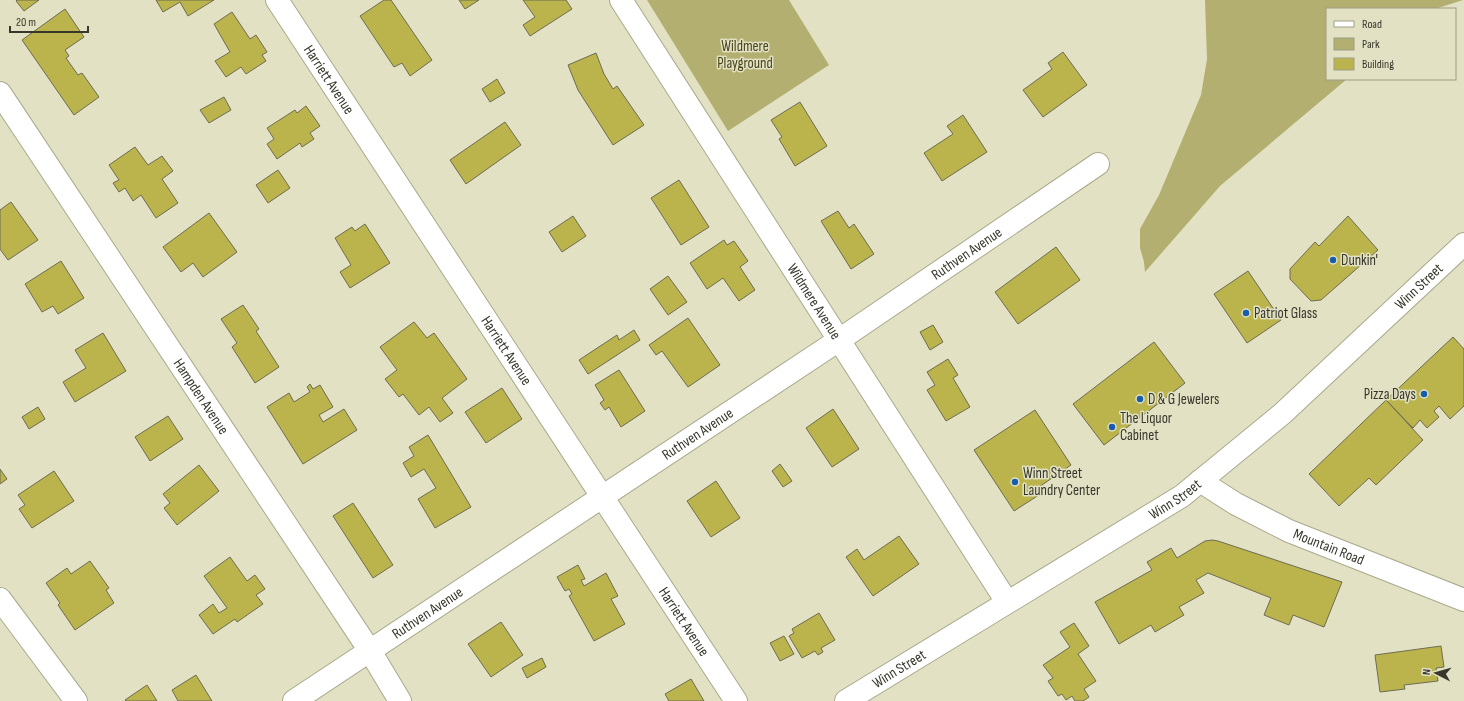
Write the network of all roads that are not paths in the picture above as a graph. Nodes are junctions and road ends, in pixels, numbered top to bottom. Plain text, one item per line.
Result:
1 (277, 0) edge
2 (621, 0) edge
3 (0, 93) edge
4 (1098, 164) dead end
5 (1464, 244) edge
6 (839, 340) junction
7 (1200, 481) junction
8 (602, 497) junction
9 (0, 599) edge
10 (1464, 600) edge
11 (1007, 602) junction
12 (370, 651) junction
13 (76, 701) edge
14 (294, 701) edge
15 (400, 701) edge
16 (736, 701) edge
17 (846, 701) edge

1 - 8 street, Harriett Avenue
2 - 6 street, Wildmere Avenue
3 - 12 street, Hampden Avenue
4 - 6 street, Ruthven Avenue
5 - 7 street, Winn Street
6 - 8 street, Ruthven Avenue
6 - 11 street, Wildmere Avenue
7 - 10 street, Mountain Road
7 - 11 street, Winn Street
8 - 12 street, Ruthven Avenue
8 - 16 street, Harriett Avenue
9 - 13 street
11 - 17 street, Winn Street
12 - 14 street, Ruthven Avenue
12 - 15 street, Hampden Avenue

